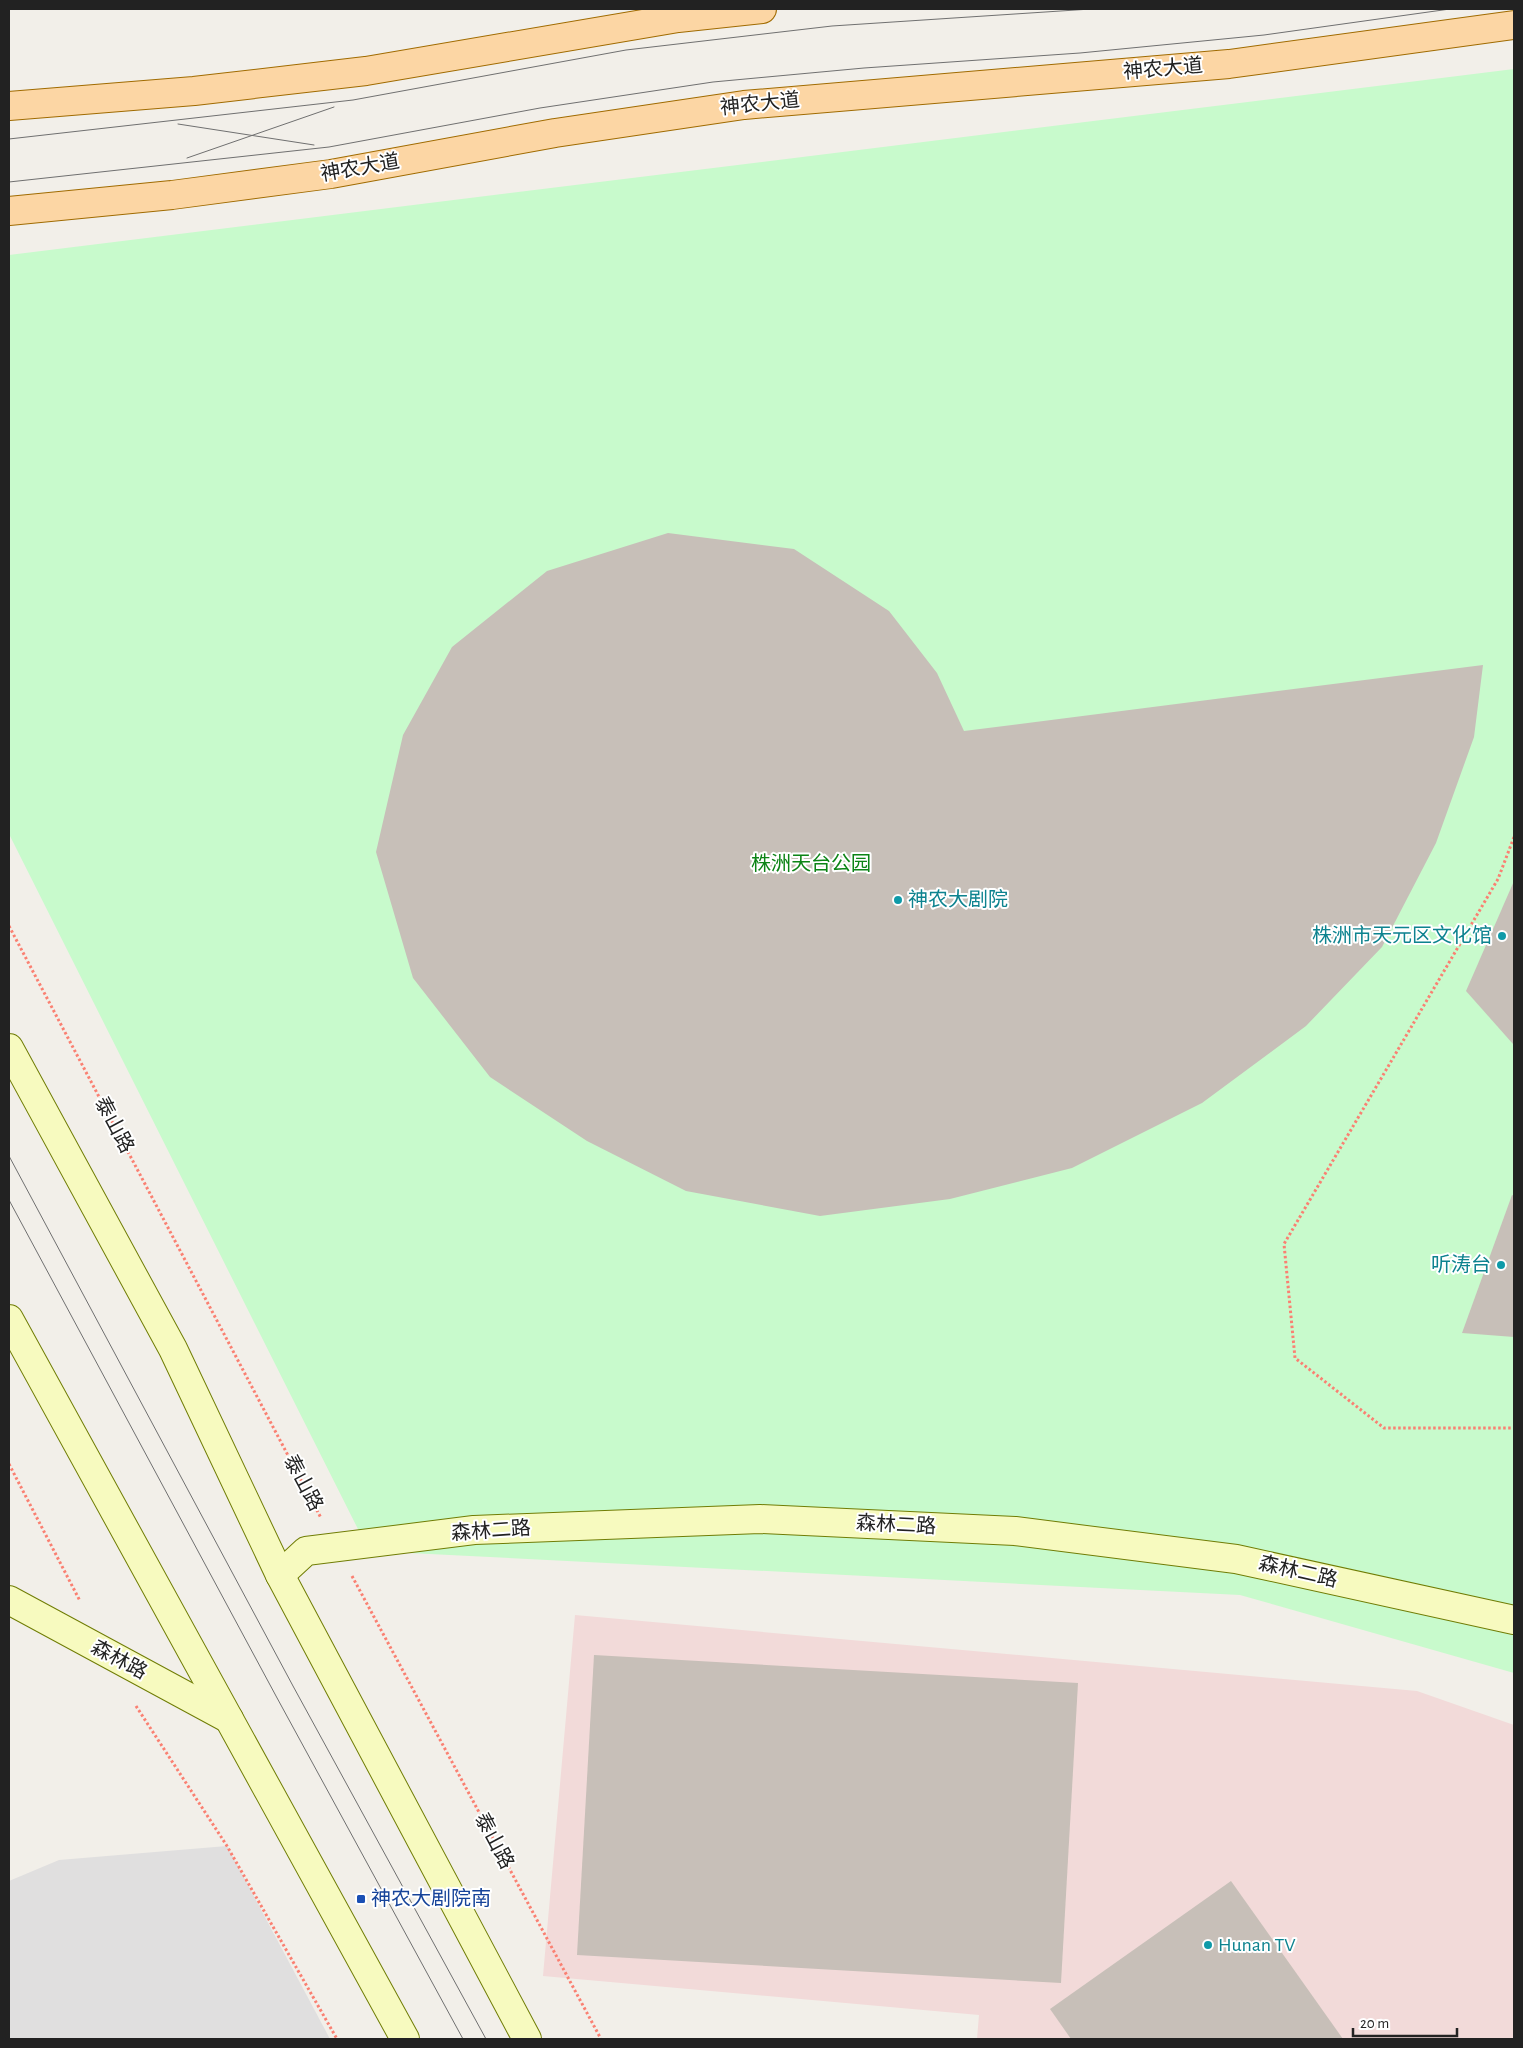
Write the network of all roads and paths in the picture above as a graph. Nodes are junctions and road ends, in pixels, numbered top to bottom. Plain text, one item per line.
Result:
1 (762, 9) edge
2 (1514, 25) edge
3 (9, 106) edge
4 (9, 211) edge
5 (1514, 837) edge
6 (9, 926) edge
7 (9, 1048) edge
8 (9, 1319) edge
9 (1514, 1428) edge
10 (9, 1464) edge
11 (336, 1547) junction
12 (280, 1575) junction
13 (9, 1600) edge
14 (80, 1602) dead end
15 (1514, 1620) edge
16 (132, 1699) dead end
17 (229, 1719) junction
18 (337, 2039) edge
19 (405, 2039) edge
20 (527, 2039) edge
21 (601, 2039) edge

1 - 3 main road
2 - 4 main road, 神农大道
5 - 9 path
6 - 11 path, 泰山路
7 - 12 main road
8 - 17 main road
10 - 14 path
11 - 12 main road, 森林二路
11 - 15 main road, 森林二路
11 - 21 path, 泰山路
12 - 20 main road
13 - 17 main road, 森林路
16 - 18 path
17 - 19 main road

